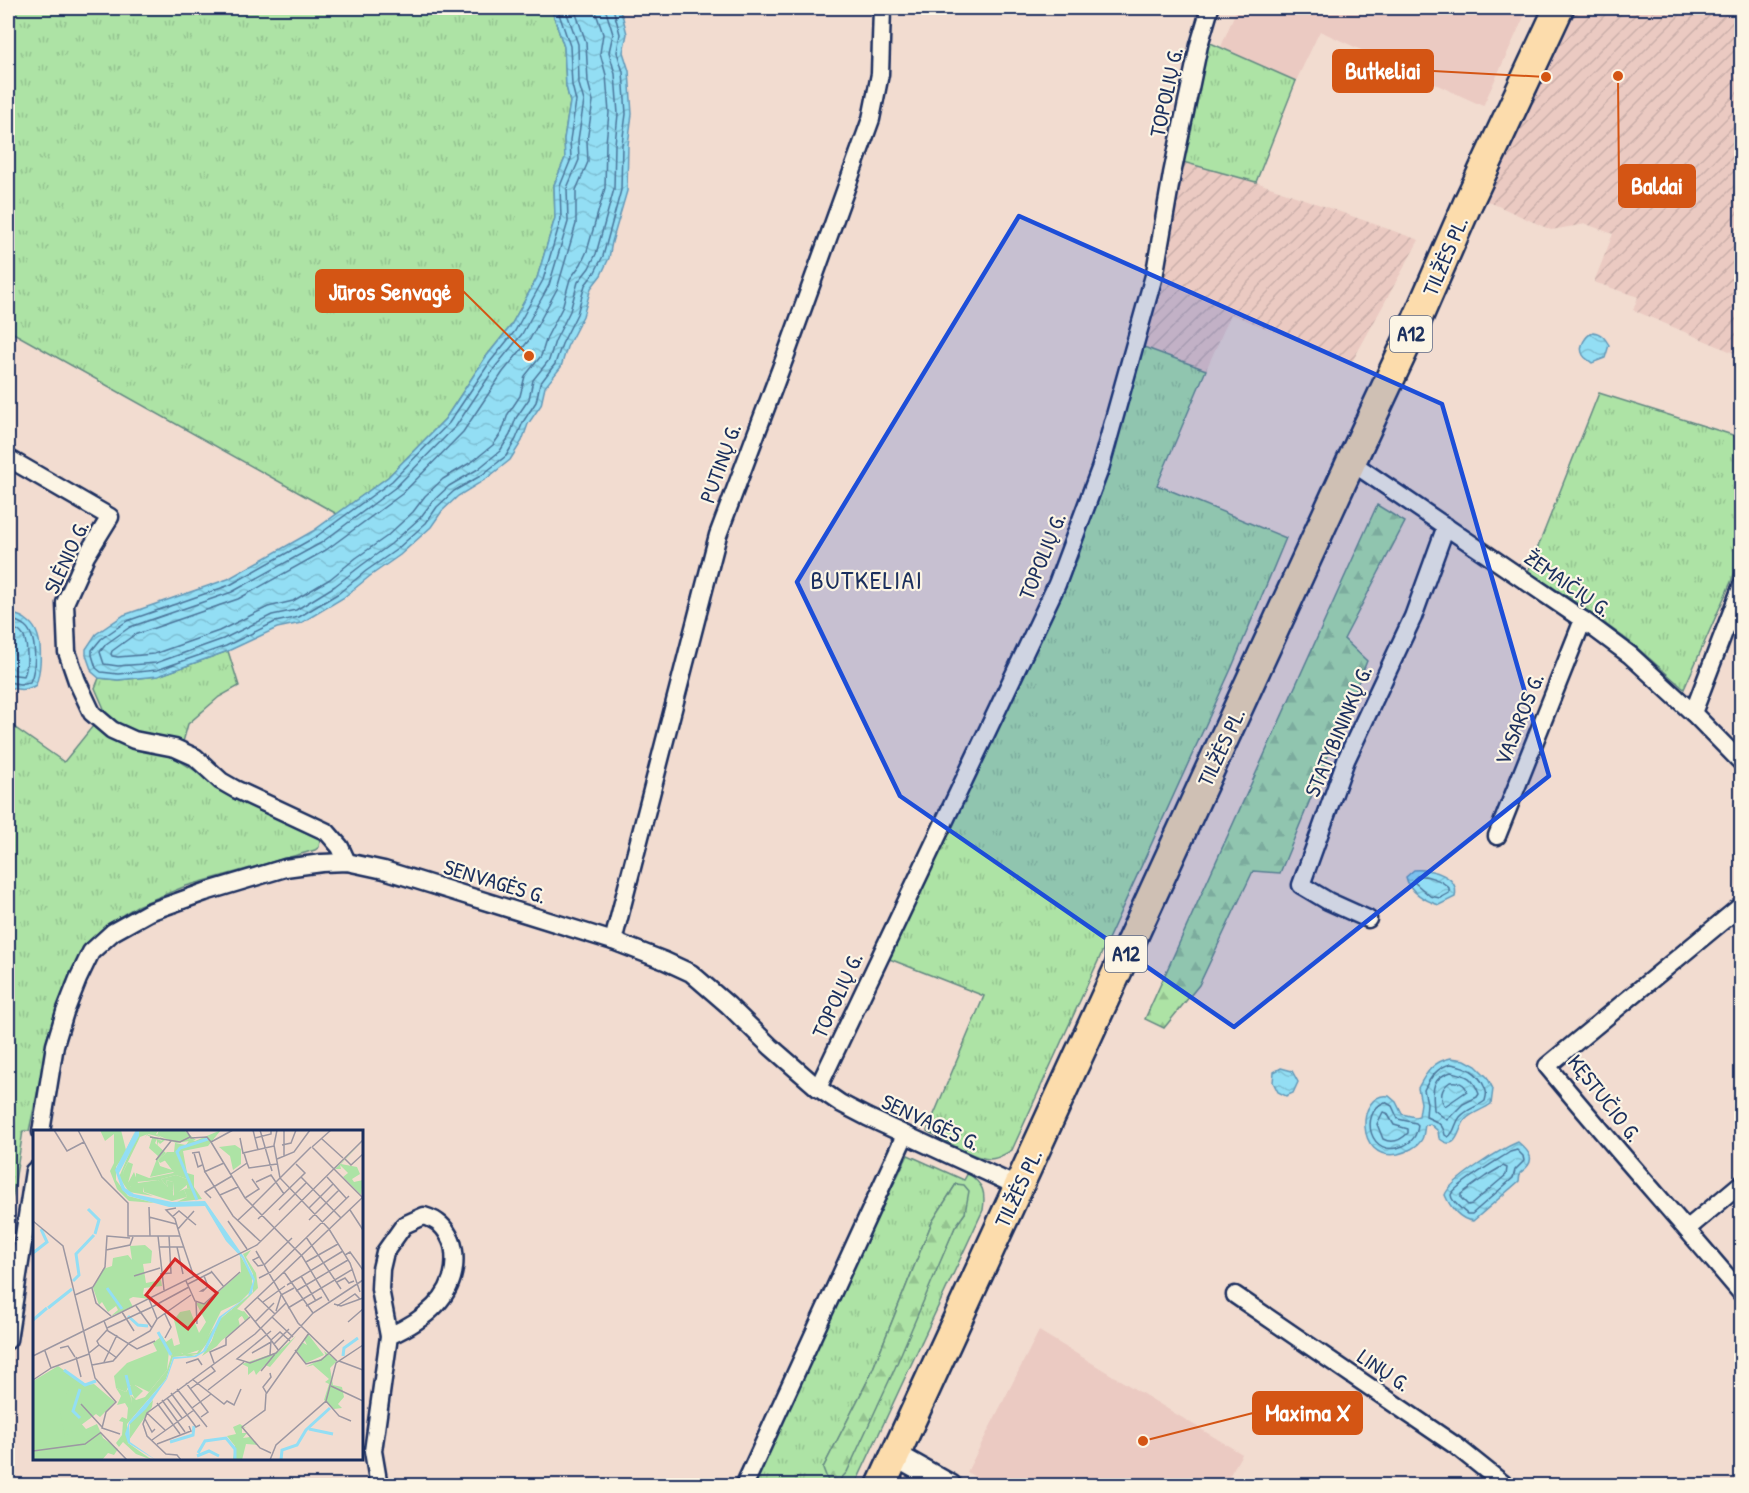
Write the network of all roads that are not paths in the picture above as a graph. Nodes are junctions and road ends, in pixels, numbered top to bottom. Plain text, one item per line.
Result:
1 (882, 8) edge
2 (1210, 8) edge
3 (1560, 8) edge
4 (8, 458) edge
5 (1351, 462) junction
6 (1446, 526) junction
7 (1742, 585) edge
8 (1583, 620) junction
9 (1693, 713) junction
10 (1742, 763) edge
11 (1497, 836) dead end
12 (347, 862) junction
13 (1742, 905) edge
14 (1368, 919) dead end
15 (613, 942) junction
16 (818, 1088) junction
17 (41, 1130) edge
18 (905, 1135) junction
19 (33, 1178) edge
20 (1742, 1183) edge
21 (1019, 1187) junction
22 (1687, 1229) junction
23 (1742, 1294) edge
24 (1235, 1295) dead end
25 (389, 1336) junction
26 (8, 1340) edge
27 (895, 1455) junction
28 (378, 1485) edge
29 (744, 1485) edge
30 (881, 1485) edge
31 (950, 1485) edge
32 (1506, 1485) edge

1 - 15 street, PUTINŲ G.
2 - 16 street, TOPOLIŲ G.
3 - 5 highway, TILŽĖS PL. / A12
4 - 12 street, SLĖNIO G.
5 - 6 street, ŽEMAIČIŲ G.
5 - 21 highway, TILŽĖS PL. / A12
6 - 8 street, ŽEMAIČIŲ G.
6 - 14 street, STATYBININKŲ G.
7 - 9 street
8 - 9 street, ŽEMAIČIŲ G.
8 - 11 street, VASAROS G.
9 - 10 street, ŽEMAIČIŲ G.
12 - 15 street, SENVAGĖS G.
12 - 17 street, SENVAGĖS G.
13 - 22 street, KĘSTUČIO G.
15 - 16 street, SENVAGĖS G.
16 - 18 street, SENVAGĖS G.
18 - 21 street, SENVAGĖS G.
18 - 29 street
19 - 26 street
20 - 22 street
21 - 27 highway, TILŽĖS PL. / A12
22 - 23 street, KĘSTUČIO G.
24 - 32 street, LINŲ G.
25 - 25 street
25 - 28 street
27 - 30 highway, TILŽĖS PL. / A12
27 - 31 main road

